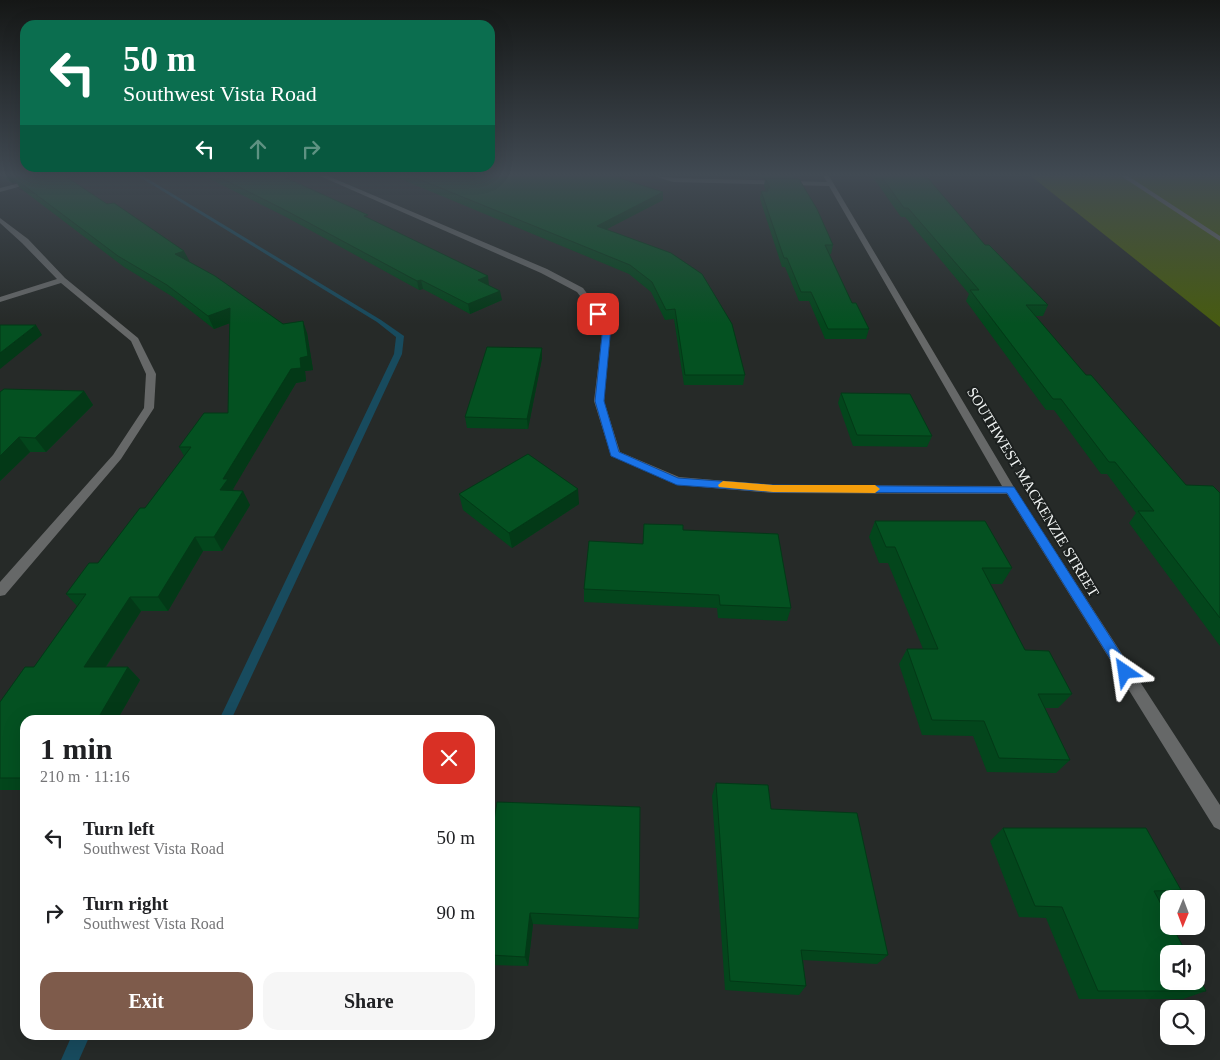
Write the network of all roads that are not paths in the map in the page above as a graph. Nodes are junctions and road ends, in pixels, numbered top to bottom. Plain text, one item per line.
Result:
1 (7, 225) edge
2 (438, 225) edge
3 (856, 225) edge
4 (1199, 225) edge
5 (1220, 239) edge
6 (62, 280) junction
7 (0, 300) edge
8 (1010, 490) junction
9 (0, 590) edge
10 (1220, 821) edge

1 - 6 street
2 - 8 street
3 - 8 street, SOUTHWEST MACKENZIE STREET
4 - 5 street
6 - 7 street
6 - 9 street
8 - 10 street, SOUTHWEST MACKENZIE STREET

